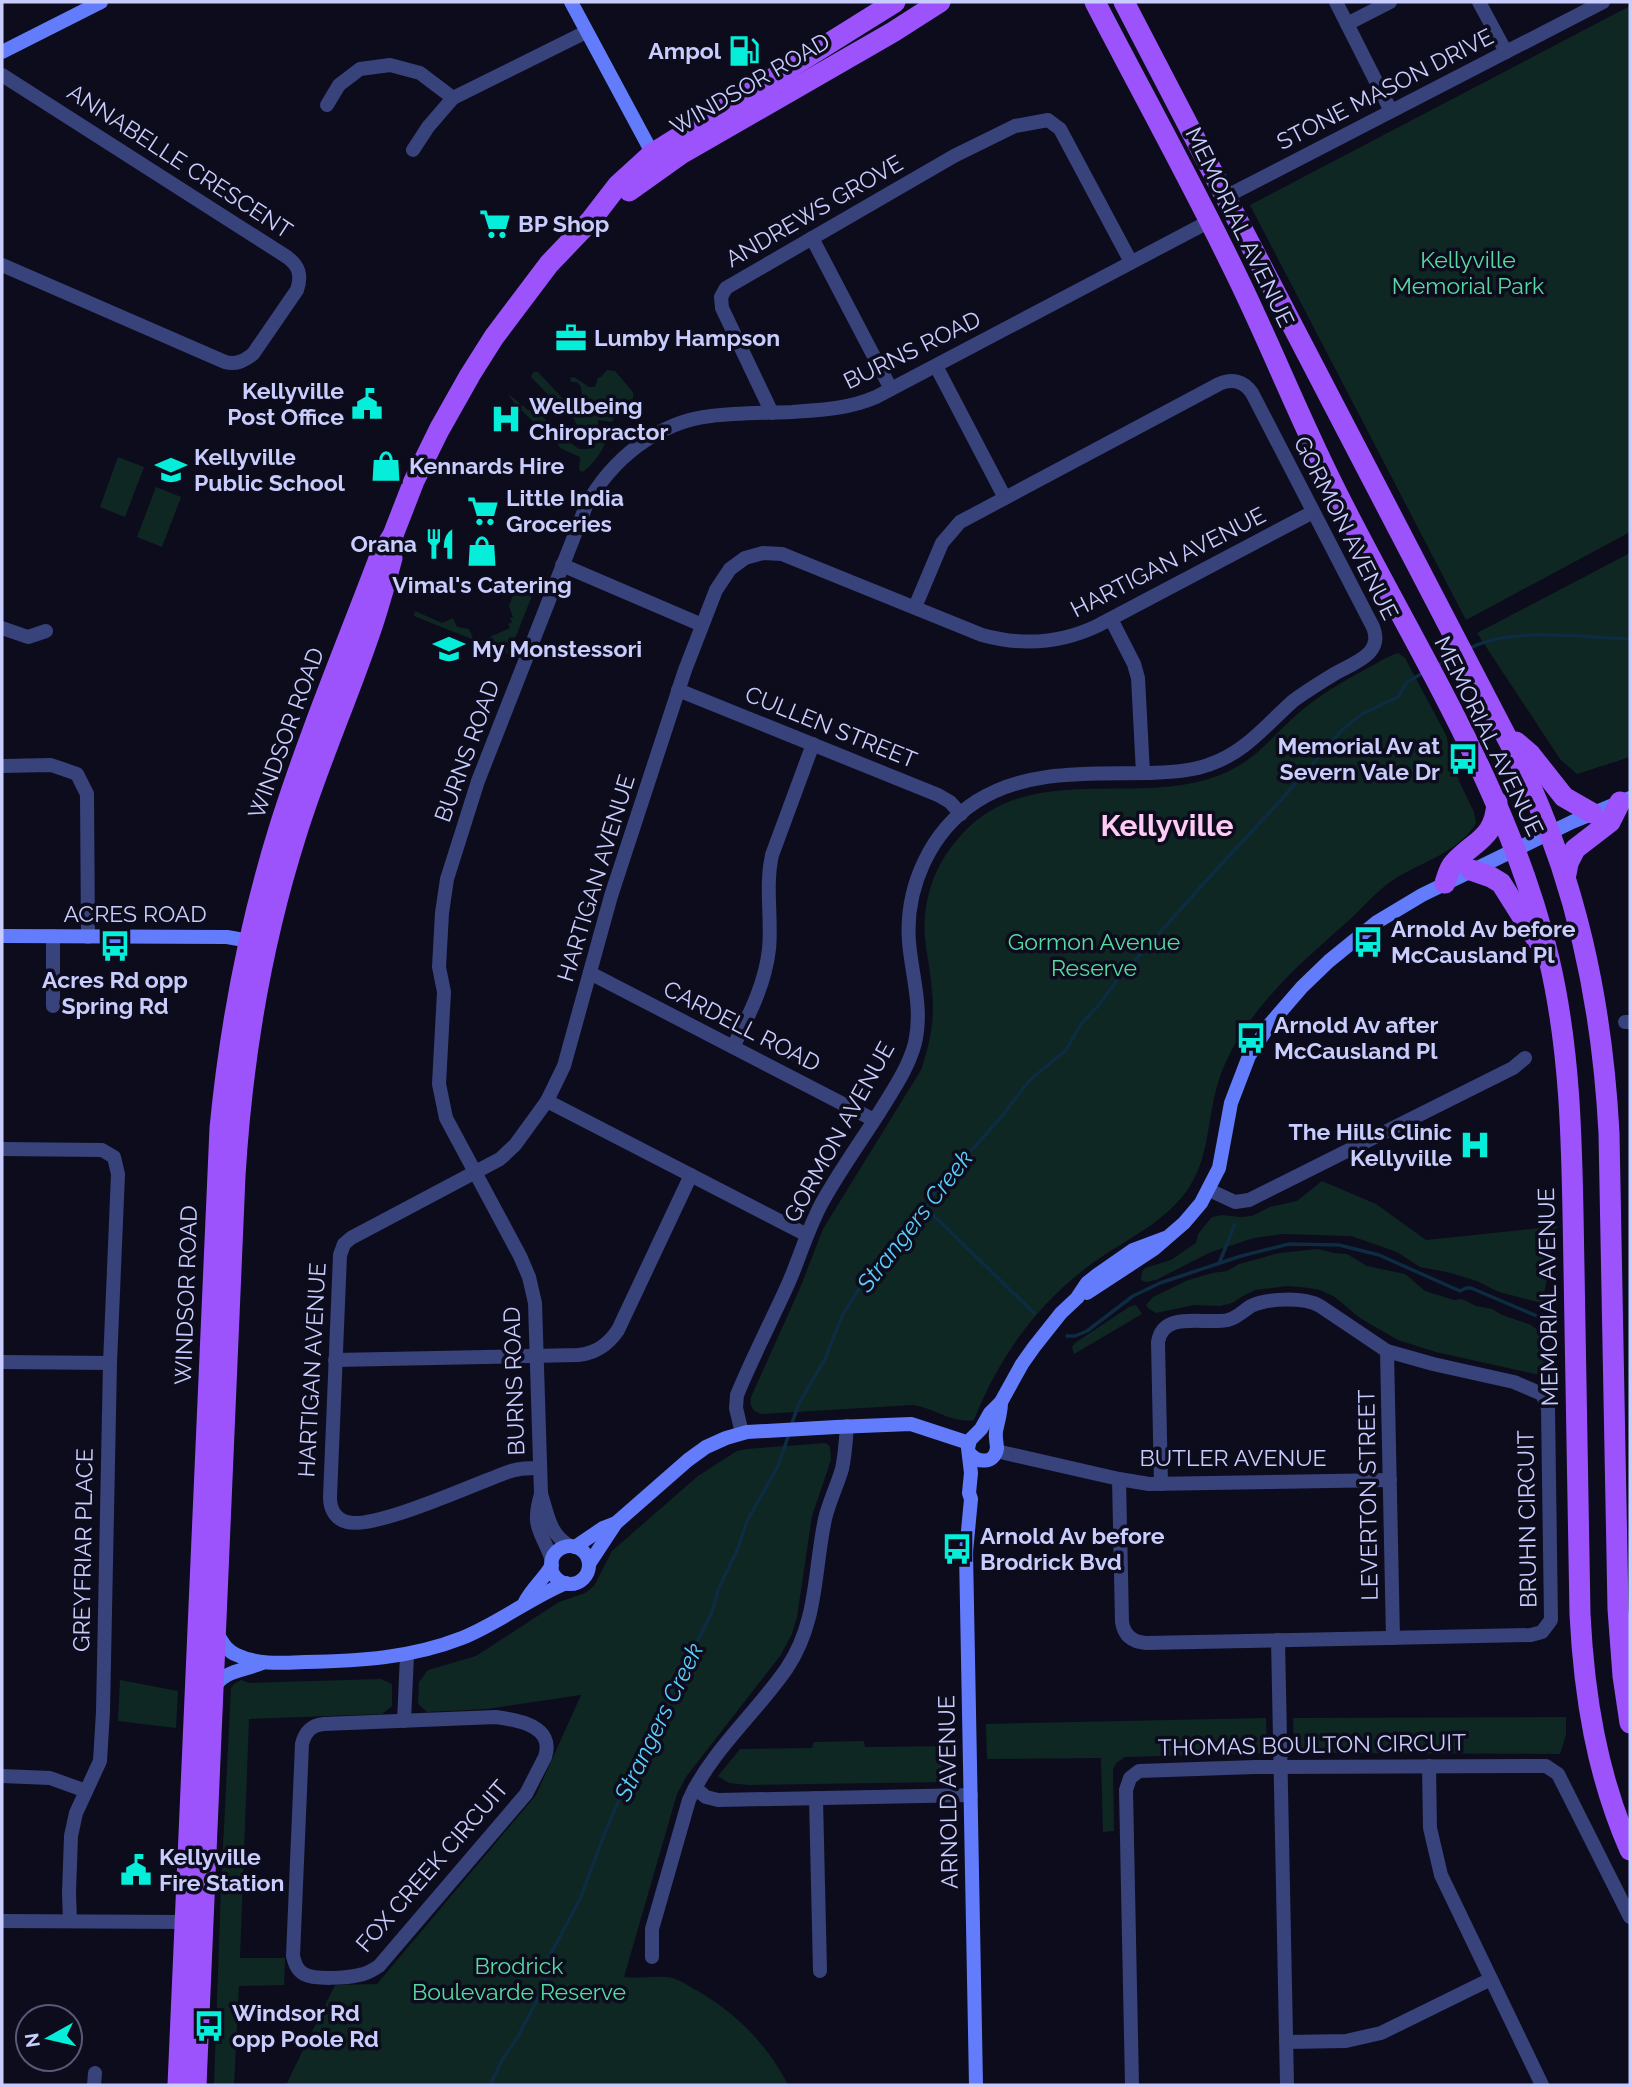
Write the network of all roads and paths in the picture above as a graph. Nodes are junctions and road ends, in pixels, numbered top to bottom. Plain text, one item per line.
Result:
1 (101, 2) edge
2 (571, 2) edge
3 (895, 2) edge
4 (940, 2) edge
5 (1085, 2) edge
6 (1124, 2) edge
7 (1336, 2) edge
8 (1390, 2) edge
9 (1479, 2) edge
10 (1603, 2) edge
11 (1586, 6) edge
12 (1098, 9) edge
13 (1347, 24) junction
14 (586, 32) junction
15 (2, 52) edge
16 (1506, 52) junction
17 (2, 75) edge
18 (453, 98) junction
19 (327, 106) dead end
20 (1391, 111) junction
21 (413, 150) dead end
22 (656, 161) junction
23 (1225, 197) junction
24 (1210, 221) junction
25 (812, 238) junction
26 (1131, 262) junction
27 (2, 265) edge
28 (936, 366) junction
29 (891, 389) junction
30 (772, 413) junction
31 (1005, 498) junction
32 (1313, 512) junction
33 (562, 565) junction
34 (915, 607) junction
35 (1111, 619) junction
36 (702, 625) junction
37 (2, 628) edge
38 (46, 631) dead end
39 (678, 690) junction
40 (1506, 735) junction
41 (813, 744) junction
42 (2, 766) edge
43 (1143, 773) junction
44 (1625, 800) edge
45 (1497, 802) junction
46 (1592, 813) junction
47 (961, 814) junction
48 (1550, 832) junction
49 (1515, 848) junction
50 (1471, 870) junction
51 (1566, 874) junction
52 (1445, 883) junction
53 (2, 936) edge
54 (53, 936) junction
55 (88, 937) junction
56 (258, 942) junction
57 (1548, 956) junction
58 (590, 973) junction
59 (53, 1006) dead end
60 (733, 1047) junction
61 (1525, 1058) dead end
62 (547, 1101) junction
63 (874, 1120) junction
64 (2, 1149) edge
65 (475, 1172) junction
66 (691, 1175) junction
67 (1209, 1190) junction
68 (807, 1236) junction
69 (1387, 1351) junction
70 (538, 1356) junction
71 (335, 1360) junction
72 (2, 1362) edge
73 (110, 1363) junction
74 (1002, 1402) junction
75 (841, 1426) junction
76 (745, 1433) junction
77 (971, 1443) junction
78 (993, 1451) junction
79 (540, 1468) junction
80 (1119, 1479) junction
81 (1390, 1480) junction
82 (1160, 1484) junction
83 (541, 1494) junction
84 (971, 1499) junction
85 (616, 1523) junction
86 (572, 1546) junction
87 (552, 1563) junction
88 (589, 1564) junction
89 (566, 1583) junction
90 (525, 1602) junction
91 (215, 1631) junction
92 (1393, 1638) junction
93 (1278, 1640) junction
94 (407, 1655) junction
95 (262, 1663) junction
96 (213, 1692) junction
97 (404, 1721) junction
98 (1630, 1723) edge
99 (1429, 1766) junction
100 (1281, 1767) junction
101 (2, 1776) edge
102 (695, 1788) junction
103 (86, 1791) junction
104 (971, 1795) junction
105 (816, 1798) junction
106 (1630, 1850) edge
107 (1630, 1917) edge
108 (70, 1921) junction
109 (2, 1922) edge
110 (185, 1922) junction
111 (652, 1957) dead end
112 (820, 1970) dead end
113 (1491, 1979) junction
114 (1286, 2042) junction
115 (178, 2085) edge
116 (196, 2085) edge
117 (976, 2085) edge
118 (1132, 2085) edge
119 (1287, 2085) edge
120 (1542, 2085) edge

1 - 15 street
2 - 14 street
3 - 22 main road, WINDSOR ROAD
4 - 22 main road, WINDSOR ROAD
5 - 12 main road
6 - 23 main road, MEMORIAL AVENUE
7 - 13 street
8 - 13 street
9 - 16 street
10 - 11 street, STONE MASON DRIVE
11 - 16 street, STONE MASON DRIVE
12 - 24 main road, MEMORIAL AVENUE
13 - 20 street
14 - 18 street
14 - 22 street
16 - 20 street, STONE MASON DRIVE
17 - 27 street, ANNABELLE CRESCENT
18 - 19 street
18 - 21 street
20 - 23 street, STONE MASON DRIVE
22 - 56 main road, WINDSOR ROAD
23 - 40 main road, MEMORIAL AVENUE
24 - 26 street, BURNS ROAD
24 - 45 main road, MEMORIAL AVENUE
25 - 26 street, ANDREWS GROVE
25 - 29 street
25 - 30 street, ANDREWS GROVE
26 - 28 street, BURNS ROAD
28 - 29 street, BURNS ROAD
28 - 31 street
29 - 30 street, BURNS ROAD
30 - 33 street, BURNS ROAD
31 - 32 street, GORMON AVENUE
31 - 34 street, GORMON AVENUE
32 - 35 street, HARTIGAN AVENUE
32 - 43 street, GORMON AVENUE
33 - 36 street
33 - 65 street, BURNS ROAD
34 - 35 street, HARTIGAN AVENUE
34 - 36 street, HARTIGAN AVENUE
35 - 43 street
36 - 39 street, HARTIGAN AVENUE
37 - 38 street
39 - 41 street, CULLEN STREET
39 - 58 street, HARTIGAN AVENUE
40 - 46 main road
40 - 48 main road, MEMORIAL AVENUE
41 - 47 street, CULLEN STREET
41 - 60 street
42 - 55 street
43 - 47 street, GORMON AVENUE
44 - 46 street, ARNOLD AVENUE
44 - 51 main road
45 - 49 main road, MEMORIAL AVENUE
45 - 52 main road
46 - 48 street, ARNOLD AVENUE
47 - 63 street, GORMON AVENUE
48 - 49 street, ARNOLD AVENUE
48 - 51 main road, MEMORIAL AVENUE
49 - 50 street, ARNOLD AVENUE
49 - 57 main road, MEMORIAL AVENUE
50 - 52 street, ARNOLD AVENUE
50 - 57 main road
51 - 98 main road, MEMORIAL AVENUE
52 - 67 street, ARNOLD AVENUE
53 - 54 street, ACRES ROAD
54 - 55 street, ACRES ROAD
54 - 59 street
55 - 56 street, ACRES ROAD
56 - 91 main road, WINDSOR ROAD
56 - 110 main road, WINDSOR ROAD
57 - 106 main road, MEMORIAL AVENUE
58 - 60 street, CARDELL ROAD
58 - 62 street, HARTIGAN AVENUE
60 - 63 street, CARDELL ROAD
61 - 67 street
62 - 65 street, HARTIGAN AVENUE
62 - 66 street
63 - 68 street, GORMON AVENUE
64 - 73 street, GREYFRIAR PLACE
65 - 70 street, BURNS ROAD
65 - 71 street, HARTIGAN AVENUE
66 - 68 street
66 - 70 street
67 - 74 street, ARNOLD AVENUE
68 - 76 street, GORMON AVENUE
69 - 81 street, LEVERTON STREET
69 - 82 street, BRUHN CIRCUIT
69 - 92 street, BRUHN CIRCUIT
70 - 71 street
70 - 79 street, BURNS ROAD
71 - 79 street, HARTIGAN AVENUE
72 - 73 street
73 - 103 street, GREYFRIAR PLACE
74 - 77 street, ARNOLD AVENUE
74 - 78 street, ARNOLD AVENUE
75 - 76 street
75 - 77 street
75 - 102 street
76 - 85 street
77 - 78 street
77 - 78 street
77 - 84 street, ARNOLD AVENUE
78 - 80 street, BUTLER AVENUE
78 - 84 street, ARNOLD AVENUE
79 - 83 street, BURNS ROAD
80 - 82 street, BUTLER AVENUE
80 - 93 street, BRUHN CIRCUIT
81 - 82 street, BUTLER AVENUE
81 - 92 street, LEVERTON STREET
83 - 86 street, BURNS ROAD
83 - 87 street, BURNS ROAD
84 - 104 street, ARNOLD AVENUE
85 - 86 street
85 - 88 street
86 - 87 street
86 - 88 street
87 - 89 street
87 - 90 street
88 - 89 street
89 - 90 street
90 - 94 street
91 - 95 street
91 - 96 main road, WINDSOR ROAD
92 - 93 street, BRUHN CIRCUIT
93 - 100 street
94 - 95 street
94 - 97 street
95 - 96 street
96 - 116 main road, WINDSOR ROAD
97 - 97 street, FOX CREEK CIRCUIT
99 - 100 street, THOMAS BOULTON CIRCUIT
99 - 107 street, THOMAS BOULTON CIRCUIT
99 - 113 street
100 - 114 street
100 - 118 street, THOMAS BOULTON CIRCUIT
101 - 103 street
102 - 105 street
102 - 111 street
103 - 108 street, GREYFRIAR PLACE
104 - 105 street
104 - 117 street, ARNOLD AVENUE
105 - 112 street
108 - 109 street
108 - 110 street
110 - 115 main road, WINDSOR ROAD
113 - 114 street
113 - 120 street
114 - 119 street

